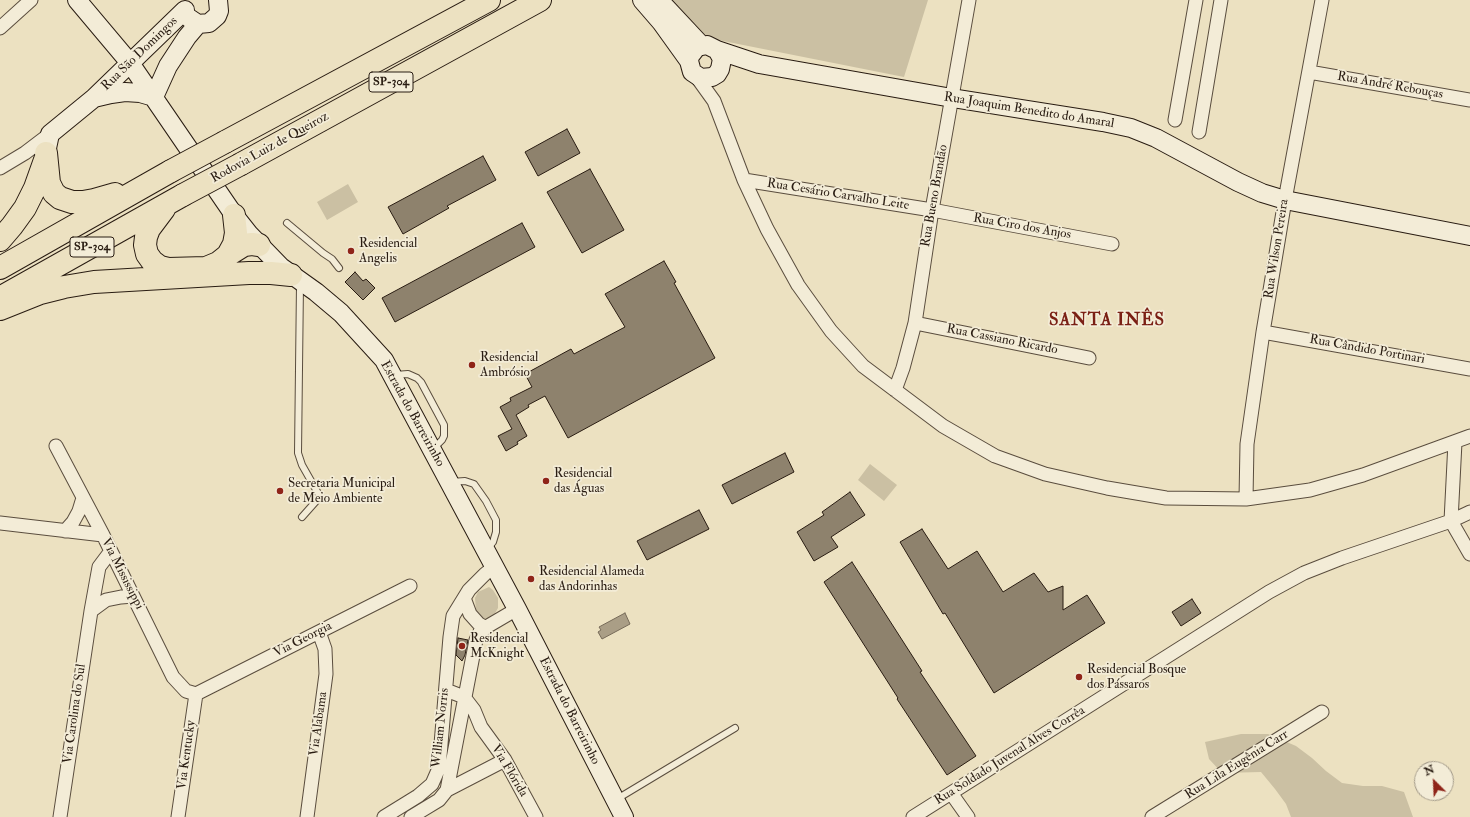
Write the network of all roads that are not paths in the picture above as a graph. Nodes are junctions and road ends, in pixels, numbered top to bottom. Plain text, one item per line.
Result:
1 (31, 0) edge
2 (77, 0) edge
3 (489, 0) edge
4 (540, 0) edge
5 (642, 0) edge
6 (659, 0) edge
7 (969, 0) edge
8 (1196, 0) edge
9 (1221, 0) edge
10 (1322, 0) edge
11 (223, 2) edge
12 (186, 5) edge
13 (198, 24) junction
14 (0, 28) edge
15 (709, 48) junction
16 (130, 63) junction
17 (759, 64) junction
18 (692, 68) junction
19 (718, 72) junction
20 (1310, 72) junction
21 (154, 97) junction
22 (94, 98) junction
23 (952, 98) junction
24 (1470, 100) edge
25 (714, 101) junction
26 (1175, 120) dead end
27 (1199, 132) dead end
28 (48, 144) junction
29 (0, 168) edge
30 (744, 180) junction
31 (147, 184) junction
32 (177, 199) junction
33 (1284, 200) junction
34 (932, 210) junction
35 (234, 215) junction
36 (287, 223) dead end
37 (1470, 236) edge
38 (0, 240) edge
39 (1112, 244) dead end
40 (262, 248) junction
41 (228, 255) junction
42 (0, 268) edge
43 (338, 268) dead end
44 (249, 273) junction
45 (295, 278) junction
46 (0, 298) edge
47 (0, 309) edge
48 (914, 322) junction
49 (1263, 332) junction
50 (1089, 358) dead end
51 (1470, 369) edge
52 (894, 390) junction
53 (1470, 436) edge
54 (1455, 442) junction
55 (56, 446) dead end
56 (83, 498) junction
57 (1246, 499) junction
58 (1470, 512) edge
59 (302, 518) dead end
60 (1451, 521) junction
61 (0, 523) edge
62 (65, 531) junction
63 (103, 535) junction
64 (111, 551) junction
65 (1470, 554) edge
66 (495, 566) junction
67 (410, 586) dead end
68 (133, 596) junction
69 (464, 598) junction
70 (517, 609) junction
71 (91, 611) junction
72 (486, 628) junction
73 (319, 632) junction
74 (446, 690) junction
75 (196, 694) junction
76 (464, 697) junction
77 (1322, 712) dead end
78 (444, 717) junction
79 (460, 720) junction
80 (481, 726) junction
81 (735, 728) dead end
82 (504, 760) junction
83 (447, 790) junction
84 (951, 793) junction
85 (616, 800) junction
86 (60, 817) edge
87 (178, 817) edge
88 (307, 817) edge
89 (384, 817) edge
90 (411, 817) edge
91 (536, 817) edge
92 (624, 817) edge
93 (913, 817) edge
94 (968, 817) edge
95 (1152, 817) edge

1 - 14 street
2 - 16 main road, Estrada do Barreirinho
3 - 31 highway, Rodovia Luiz de Queiroz / SP-304, bridge
4 - 32 highway, Rodovia Luiz de Queiroz / SP-304, bridge
5 - 18 main road
6 - 15 main road
7 - 23 street, Rua Bueno Brandão
8 - 26 street
9 - 27 street
10 - 20 street, Rua Wilson Pereira
11 - 13 main road
12 - 13 main road
12 - 16 main road, Rua São Domingos
13 - 21 main road, Rua São Domingos
15 - 17 main road, Rua Joaquim Benedito do Amaral
15 - 18 main road
15 - 19 main road
16 - 21 main road, Estrada do Barreirinho
16 - 22 main road, Rua São Domingos
17 - 19 main road, Rua Joaquim Benedito do Amaral
17 - 23 main road, Rua Joaquim Benedito do Amaral
18 - 19 main road
18 - 25 street
19 - 25 street
20 - 24 street, Rua André Rebouças
20 - 33 street, Rua Wilson Pereira
21 - 22 main road, Rua São Domingos
21 - 35 main road, Estrada do Barreirinho
22 - 28 main road, Rua São Domingos
23 - 33 main road, Rua Joaquim Benedito do Amaral
23 - 34 street, Rua Bueno Brandão
25 - 30 street
28 - 29 street, Rua São Domingos
28 - 31 highway
28 - 38 highway
30 - 34 street, Rua Cesário Carvalho Leite
30 - 52 street
31 - 42 highway, Rodovia Luiz de Queiroz / SP-304
32 - 41 highway
32 - 46 highway, Rodovia Luiz de Queiroz / SP-304
33 - 37 main road, Rua Joaquim Benedito do Amaral
33 - 49 street, Rua Wilson Pereira
34 - 39 street, Rua Ciro dos Anjos
34 - 48 street, Rua Bueno Brandão
35 - 40 main road, Estrada do Barreirinho
35 - 41 highway
36 - 43 lane
40 - 41 highway
40 - 44 highway
40 - 45 main road, Estrada do Barreirinho
44 - 45 highway
44 - 47 highway
45 - 59 lane
45 - 66 main road, Estrada do Barreirinho
48 - 50 street, Rua Cassiano Ricardo
48 - 52 street, Rua Bueno Brandão
49 - 51 street, Rua Cândido Portinari
49 - 57 street, Rua Wilson Pereira
52 - 57 street
53 - 54 street
54 - 57 street
54 - 60 street
55 - 56 street, Via Mississippi
56 - 62 street
56 - 63 street, Via Mississippi
58 - 60 street, Rua Soldado Juvenal Alves Corrêa
60 - 65 street
60 - 84 street, Rua Soldado Juvenal Alves Corrêa
61 - 62 street
62 - 63 street
63 - 64 street, Via Mississippi
64 - 68 street, Via Mississippi
64 - 71 street, Via Carolina do Sul
66 - 69 street, William Norris
66 - 70 main road, Estrada do Barreirinho
67 - 73 street, Via Georgia
68 - 71 street
68 - 75 street, Via Mississippi
69 - 72 street
69 - 74 street, William Norris
70 - 72 street
70 - 85 main road, Estrada do Barreirinho
71 - 86 street, Via Carolina do Sul
72 - 76 street, William Norris
73 - 75 street, Via Georgia
73 - 88 street, Via Alabama
74 - 76 street
74 - 78 street, William Norris
75 - 87 street, Via Kentucky
76 - 79 street, William Norris
76 - 80 street, Via Flórida
77 - 95 street, Rua Lila Eugênia Carr
78 - 79 street
78 - 89 street, William Norris
79 - 80 street
79 - 83 street, William Norris
80 - 82 street, Via Flórida
81 - 85 lane
82 - 83 street
82 - 91 street, Via Flórida
83 - 90 street
84 - 93 street, Rua Soldado Juvenal Alves Corrêa
84 - 94 street
85 - 92 main road, Estrada do Barreirinho

